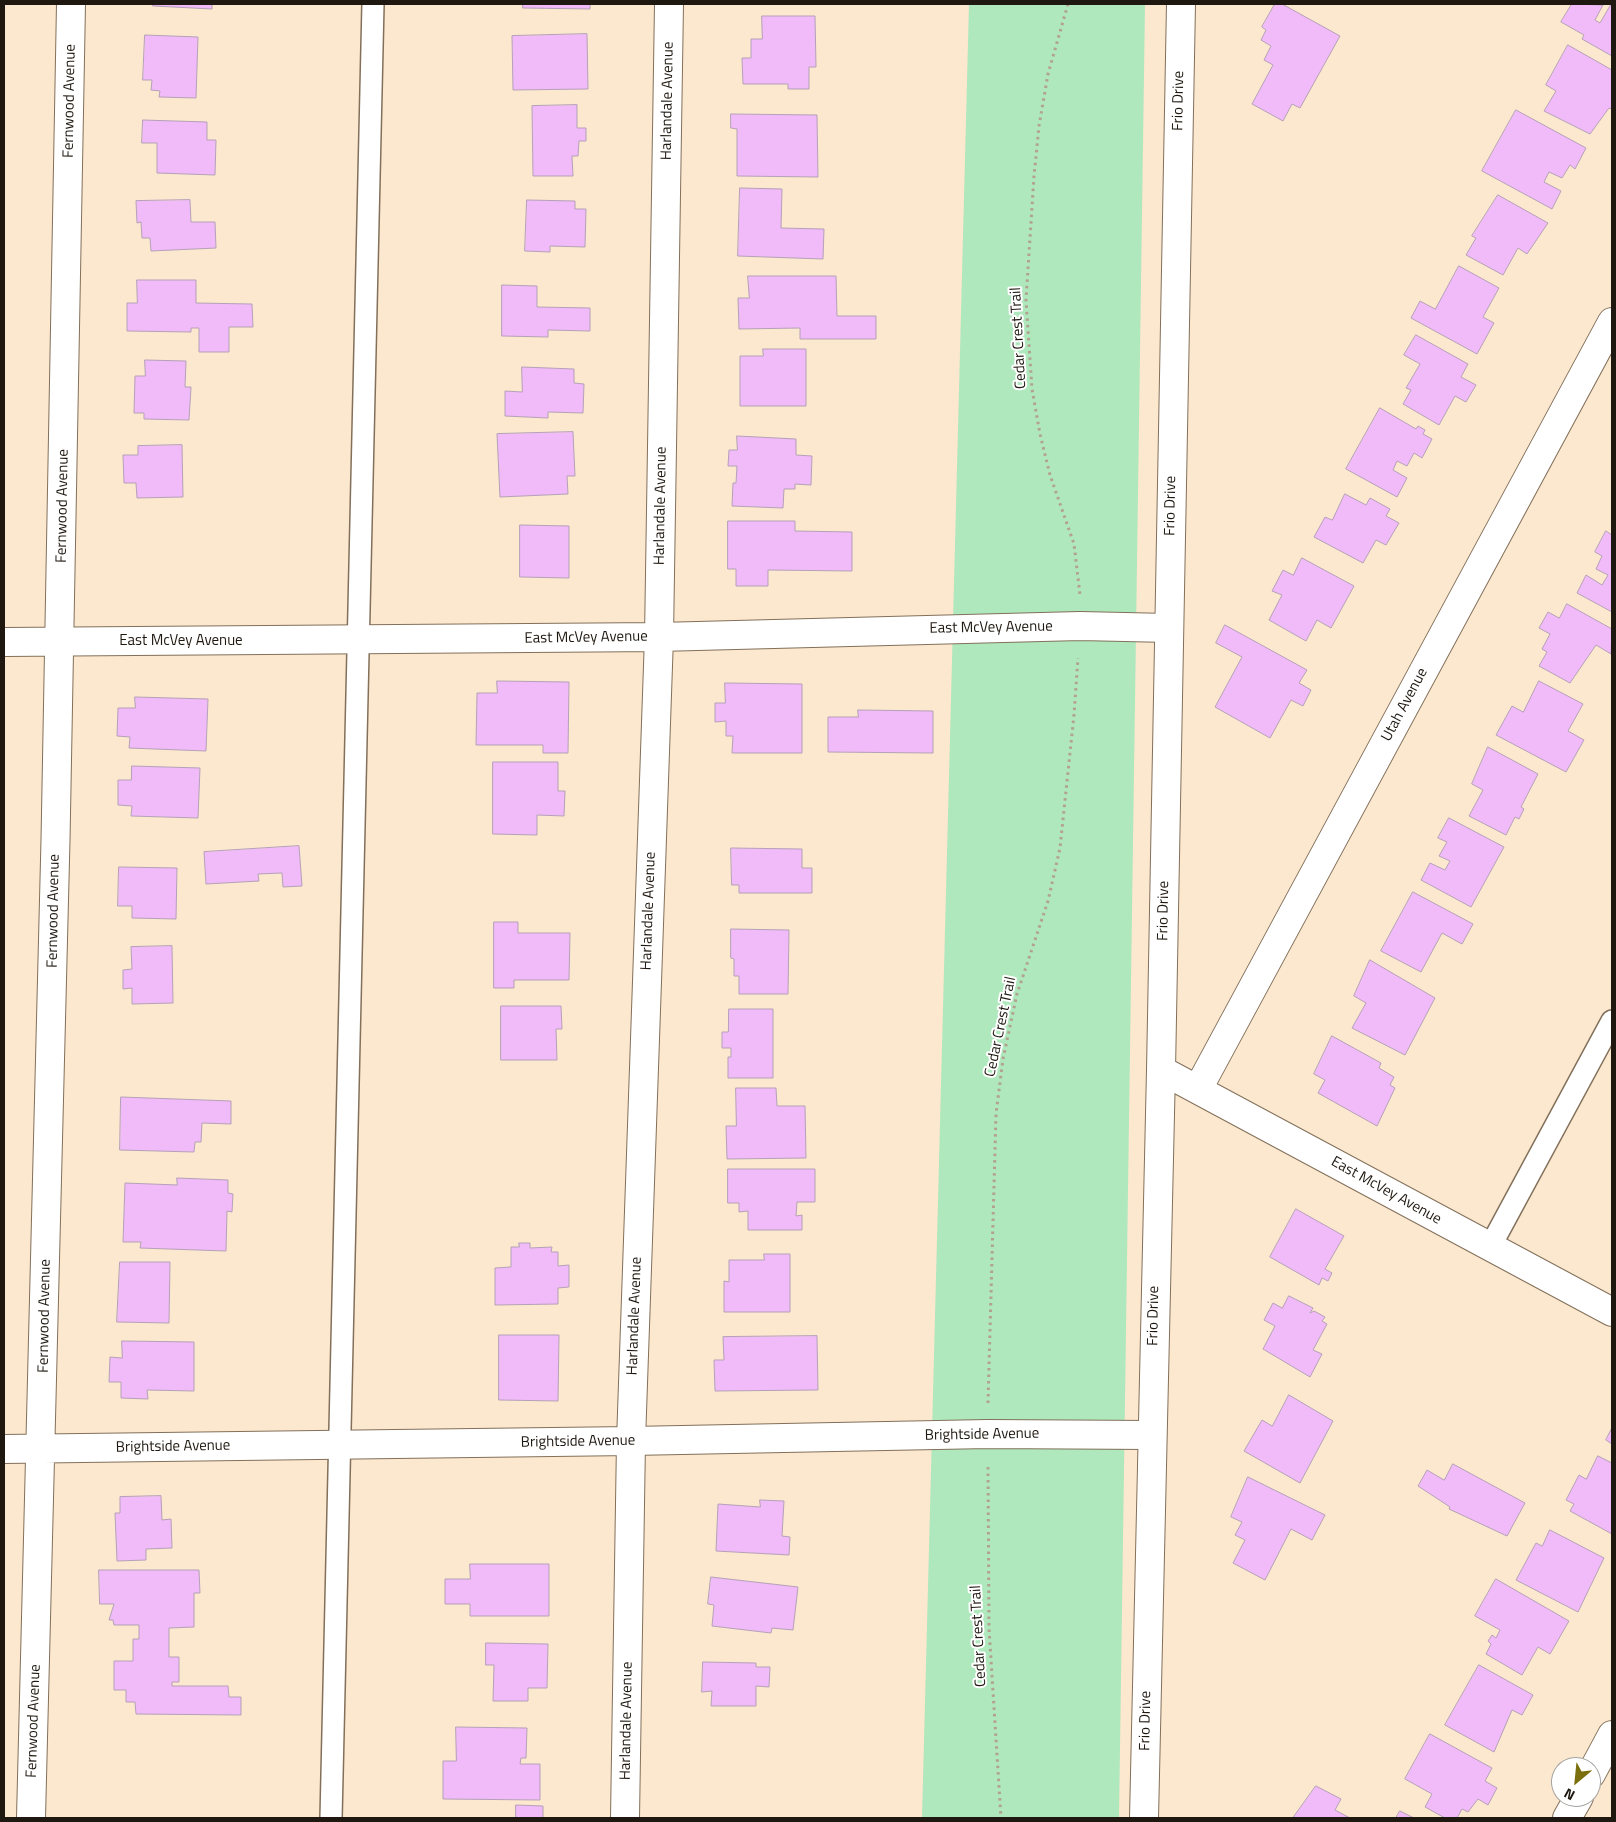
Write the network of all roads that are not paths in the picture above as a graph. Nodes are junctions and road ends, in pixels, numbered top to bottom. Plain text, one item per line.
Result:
1 (71, 4) edge
2 (373, 4) edge
3 (669, 4) edge
4 (1182, 4) edge
5 (1612, 322) edge
6 (1169, 628) junction
7 (659, 637) junction
8 (358, 640) junction
9 (4, 642) edge
10 (60, 642) junction
11 (1612, 1021) edge
12 (1161, 1070) junction
13 (1198, 1089) junction
14 (1490, 1247) junction
15 (1612, 1312) edge
16 (1151, 1435) junction
17 (631, 1441) junction
18 (340, 1445) junction
19 (42, 1448) junction
20 (4, 1449) edge
21 (1612, 1735) edge
22 (1600, 1757) edge
23 (1573, 1807) edge
24 (31, 1818) edge
25 (330, 1818) edge
26 (626, 1818) edge
27 (1144, 1818) edge
28 (1567, 1818) edge

1 - 10 street, Fernwood Avenue
2 - 8 lane
3 - 7 street, Harlandale Avenue
4 - 6 street, Frio Drive
5 - 13 street, Utah Avenue
6 - 7 street, East McVey Avenue
6 - 12 street, Frio Drive
7 - 8 street, East McVey Avenue
7 - 17 street, Harlandale Avenue
8 - 10 street, East McVey Avenue
8 - 18 lane
9 - 10 street, East McVey Avenue
10 - 19 street, Fernwood Avenue
11 - 14 lane
12 - 13 street, East McVey Avenue
12 - 16 street, Frio Drive
13 - 14 street, East McVey Avenue
14 - 15 street, East McVey Avenue
16 - 17 street, Brightside Avenue
16 - 27 street, Frio Drive
17 - 18 street, Brightside Avenue
17 - 26 street, Harlandale Avenue
18 - 19 street, Brightside Avenue
18 - 25 lane
19 - 20 street, Brightside Avenue
19 - 24 street, Fernwood Avenue
21 - 22 street
23 - 28 street

